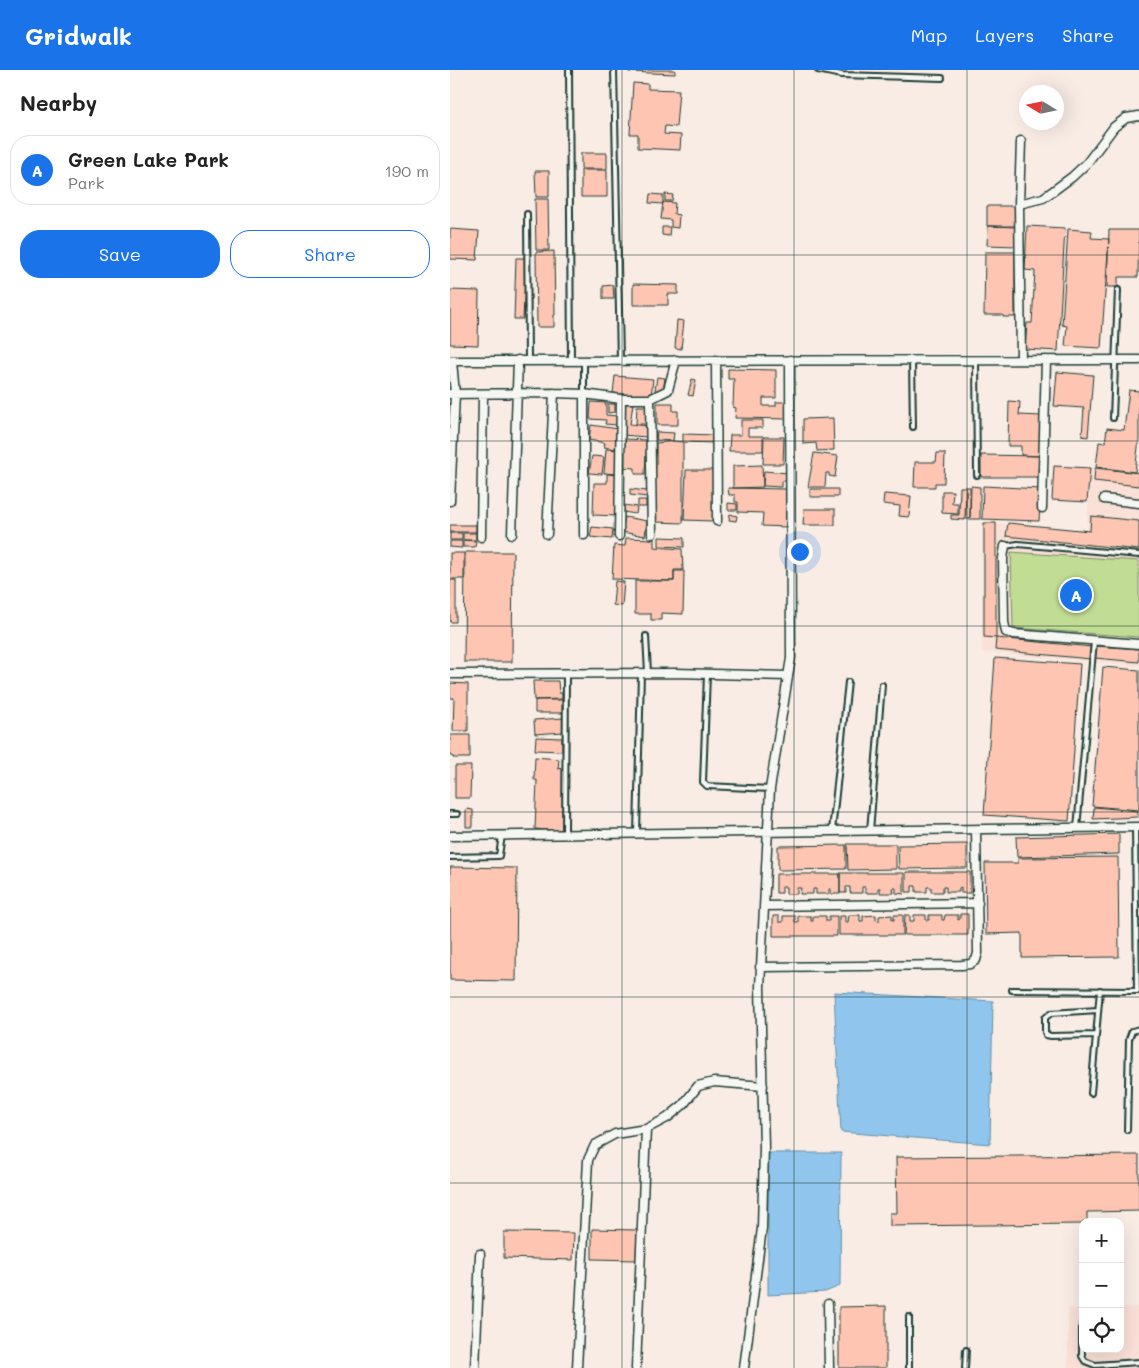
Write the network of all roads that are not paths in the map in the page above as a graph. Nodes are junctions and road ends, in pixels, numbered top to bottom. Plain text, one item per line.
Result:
1 (569, 70) edge
2 (614, 70) edge
3 (818, 70) edge
4 (942, 78) dead end
5 (1139, 116) edge
6 (1021, 141) dead end
7 (1019, 204) junction
8 (527, 214) dead end
9 (1118, 290) dead end
10 (451, 360) edge
11 (518, 360) junction
12 (528, 360) junction
13 (571, 360) junction
14 (584, 360) junction
15 (620, 360) junction
16 (676, 360) junction
17 (716, 360) junction
18 (790, 360) junction
19 (912, 360) junction
20 (976, 360) junction
21 (1021, 360) junction
22 (1046, 360) junction
23 (1116, 360) junction
24 (1139, 360) edge
25 (517, 393) junction
26 (554, 393) junction
27 (453, 394) edge
28 (483, 394) junction
29 (584, 394) junction
30 (620, 399) junction
31 (650, 399) junction
32 (1114, 418) dead end
33 (913, 427) dead end
34 (977, 475) dead end
35 (1104, 499) dead end
36 (450, 501) edge
37 (1139, 503) edge
38 (1042, 508) dead end
39 (717, 521) dead end
40 (512, 534) dead end
41 (547, 534) dead end
42 (652, 534) dead end
43 (584, 535) dead end
44 (619, 536) dead end
45 (481, 537) dead end
46 (1005, 546) joint
47 (1139, 555) edge
48 (646, 636) dead end
49 (1094, 641) junction
50 (1139, 644) edge
51 (644, 673) junction
52 (450, 674) edge
53 (566, 674) junction
54 (707, 674) junction
55 (788, 676) junction
56 (848, 682) dead end
57 (882, 685) dead end
58 (770, 789) junction
59 (450, 814) edge
60 (457, 814) dead end
61 (1137, 827) edge
62 (1077, 828) junction
63 (870, 830) junction
64 (976, 830) junction
65 (832, 831) junction
66 (768, 832) junction
67 (638, 833) junction
68 (565, 834) junction
69 (502, 835) junction
70 (450, 836) edge
71 (450, 857) edge
72 (978, 903) junction
73 (764, 906) junction
74 (760, 967) junction
75 (1012, 990) dead end
76 (1100, 990) junction
77 (1138, 992) edge
78 (1098, 1010) junction
79 (1139, 1030) edge
80 (1096, 1035) junction
81 (762, 1086) junction
82 (1091, 1093) dead end
83 (646, 1129) junction
84 (1127, 1130) dead end
85 (480, 1254) dead end
86 (828, 1304) dead end
87 (909, 1317) dead end
88 (966, 1350) dead end
89 (1082, 1353) edge
90 (1139, 1362) edge
91 (475, 1368) edge
92 (577, 1368) edge
93 (636, 1368) edge
94 (744, 1368) edge
95 (829, 1368) edge
96 (909, 1368) edge
97 (965, 1368) edge

1 - 13 lane
2 - 15 lane
3 - 4 lane
5 - 7 street
6 - 7 street
7 - 21 street
8 - 12 lane
9 - 23 lane
10 - 11 street
10 - 27 street
11 - 12 street
11 - 25 street
12 - 13 street
13 - 14 street
14 - 15 street
14 - 29 lane
15 - 16 street
16 - 17 street
16 - 31 street
17 - 18 street
17 - 39 street
18 - 19 street
18 - 55 street
19 - 20 street
19 - 33 lane
20 - 21 street
20 - 34 lane
21 - 22 street
22 - 23 street
22 - 38 street
23 - 24 street
23 - 32 lane
25 - 26 street
25 - 28 street
25 - 40 street
26 - 29 street
26 - 41 street
27 - 28 street
27 - 36 street
28 - 45 street
29 - 30 street
29 - 43 street
30 - 31 street
30 - 44 street
31 - 42 street
35 - 37 street
46 - 47 lane
46 - 49 street
48 - 51 lane
49 - 50 street
49 - 62 lane
51 - 53 street
51 - 54 street
51 - 67 lane
52 - 53 street
53 - 68 lane
54 - 55 street
54 - 58 lane
55 - 58 street
56 - 65 lane
57 - 63 lane
58 - 66 street
59 - 60 lane
61 - 62 street
61 - 77 lane
62 - 64 street
63 - 64 street
63 - 65 street
64 - 72 street
65 - 66 street
66 - 67 street
66 - 73 street
67 - 68 street
68 - 69 street
69 - 70 street
69 - 71 lane
72 - 73 street
72 - 74 street
73 - 74 street
74 - 81 street
75 - 76 lane
76 - 77 lane
76 - 78 lane
78 - 80 lane
78 - 80 lane
79 - 84 lane
80 - 82 lane
81 - 83 street
81 - 94 street
83 - 92 street
83 - 93 street
85 - 91 street
86 - 95 street
87 - 96 lane
88 - 97 lane
89 - 90 lane

